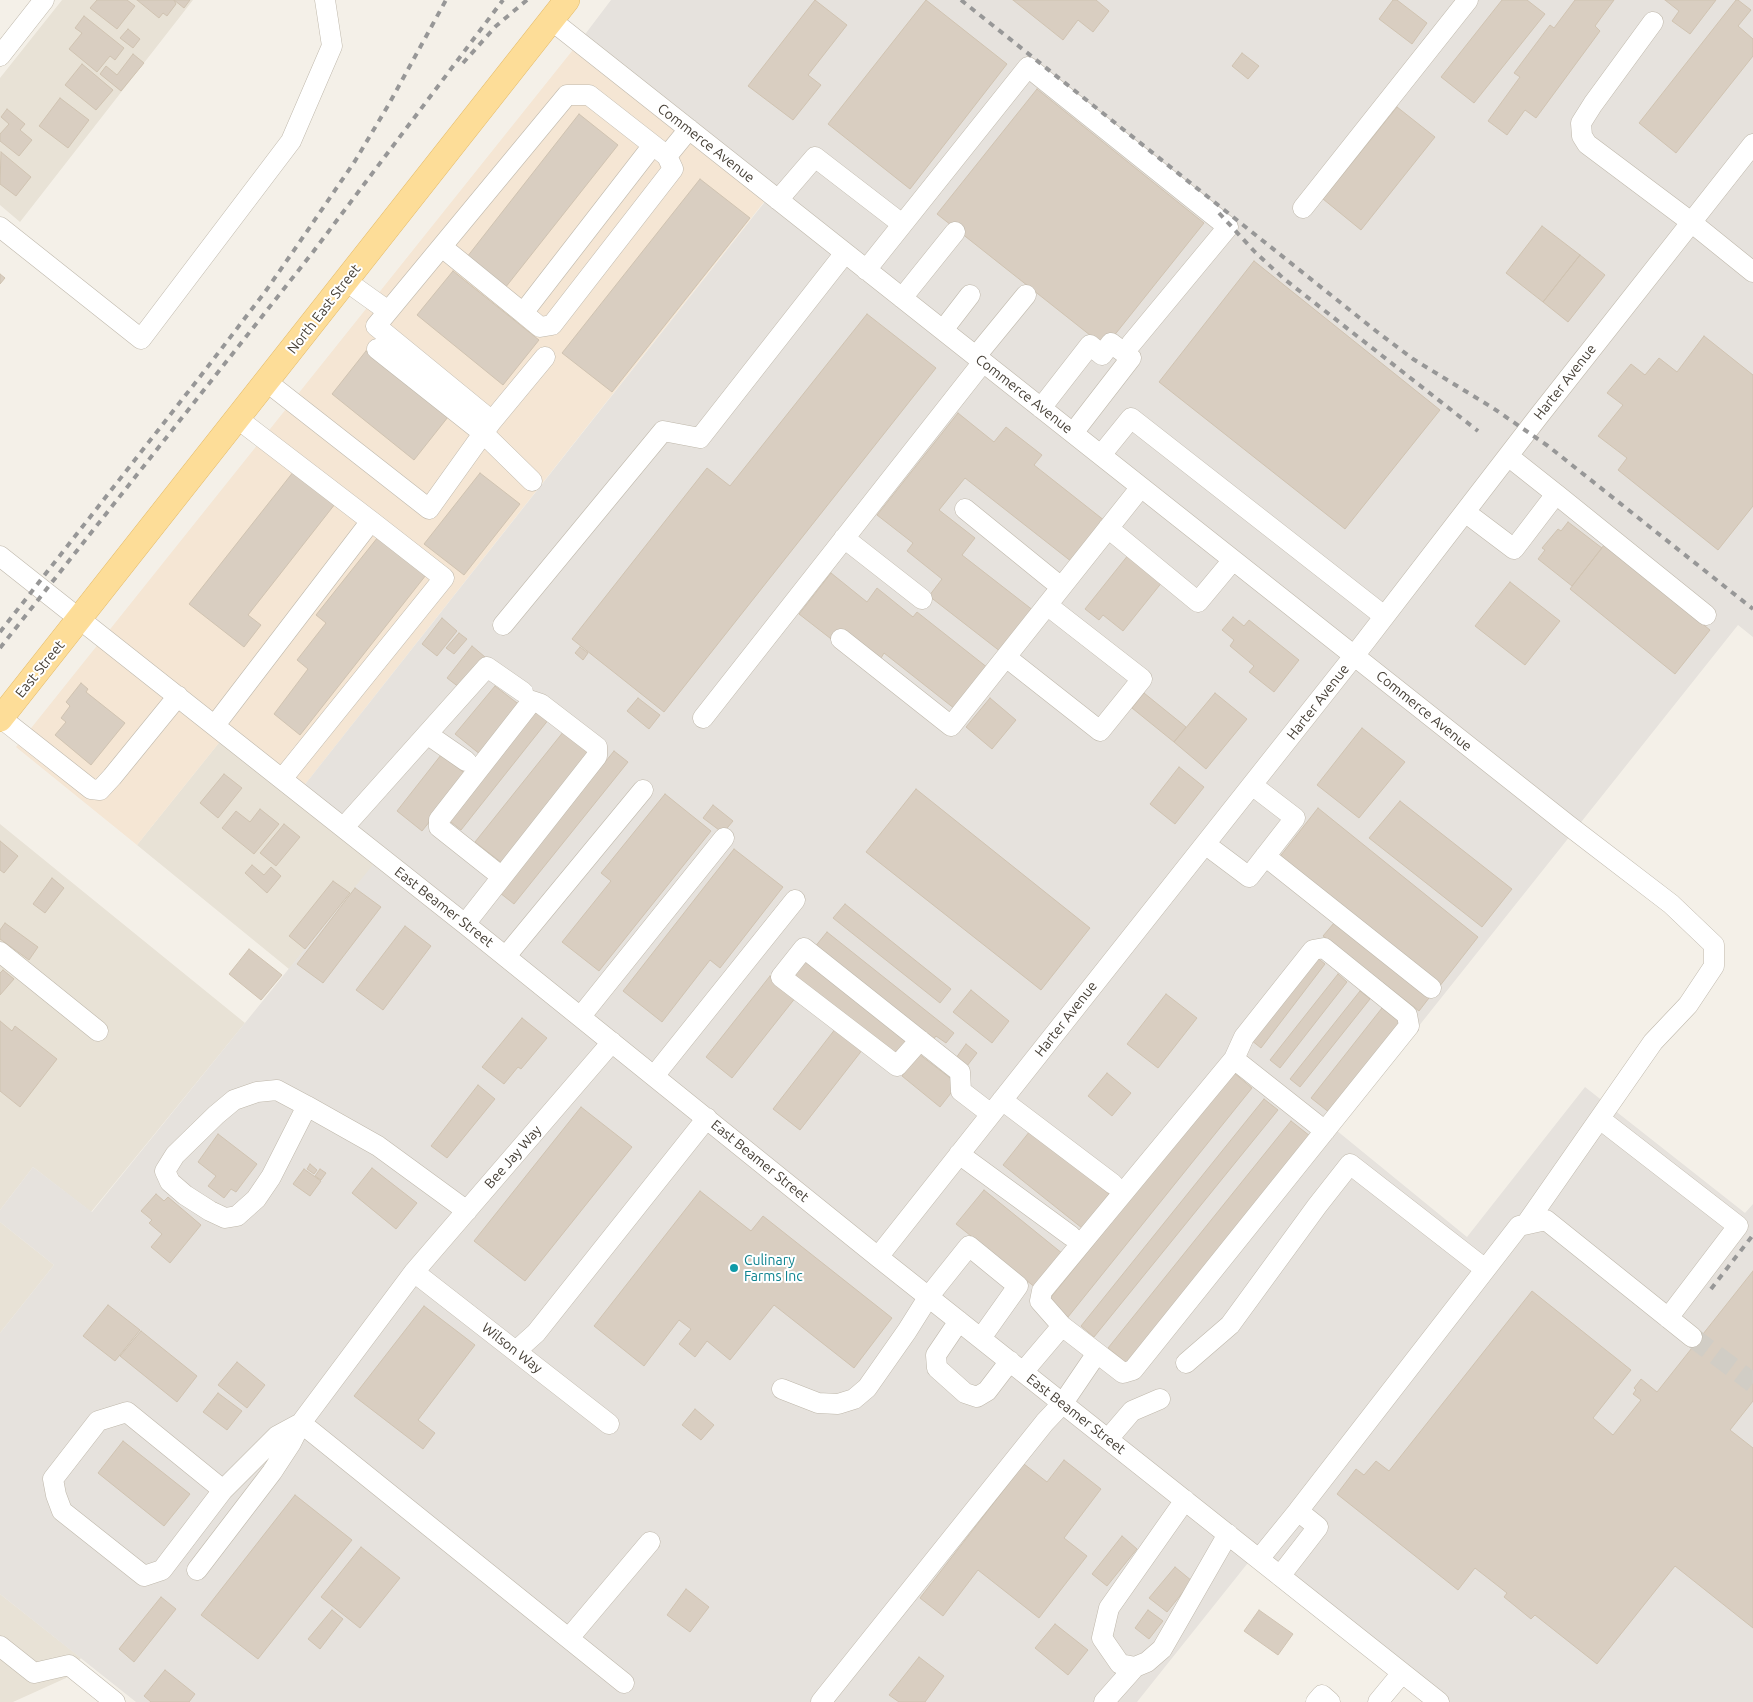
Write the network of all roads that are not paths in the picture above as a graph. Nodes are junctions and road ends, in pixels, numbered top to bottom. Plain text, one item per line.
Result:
1 (44, 0) edge
2 (325, 0) edge
3 (567, 0) edge
4 (1468, 0) edge
5 (551, 20) junction
6 (1653, 22) dead end
7 (0, 56) edge
8 (689, 129) junction
9 (1753, 144) edge
10 (660, 151) junction
11 (778, 200) junction
12 (1303, 208) dead end
13 (1691, 222) junction
14 (902, 224) junction
15 (0, 227) edge
16 (955, 232) dead end
17 (442, 247) junction
18 (845, 253) junction
19 (866, 270) junction
20 (1753, 272) edge
21 (346, 280) junction
22 (970, 295) dead end
23 (1026, 295) dead end
24 (902, 298) junction
25 (388, 311) junction
26 (523, 313) junction
27 (943, 330) junction
28 (1131, 344) dead end
29 (377, 349) dead end
30 (544, 357) dead end
31 (979, 359) junction
32 (267, 382) junction
33 (1041, 408) junction
34 (238, 419) junction
35 (488, 427) junction
36 (1073, 433) junction
37 (1101, 455) junction
38 (1508, 456) junction
39 (532, 481) dead end
40 (1141, 487) junction
41 (1556, 494) junction
42 (965, 509) dead end
43 (1465, 512) junction
44 (372, 521) junction
45 (1108, 528) junction
46 (844, 538) junction
47 (0, 556) edge
48 (1233, 560) junction
49 (1061, 587) junction
50 (922, 599) dead end
51 (1047, 605) junction
52 (1706, 615) dead end
53 (1384, 616) junction
54 (80, 618) junction
55 (504, 625) dead end
56 (841, 639) dead end
57 (1354, 656) junction
58 (1006, 657) junction
59 (523, 692) dead end
60 (178, 696) junction
61 (703, 718) dead end
62 (0, 719) edge
63 (215, 725) junction
64 (427, 734) junction
65 (466, 760) dead end
66 (282, 779) junction
67 (1252, 785) junction
68 (643, 790) dead end
69 (344, 828) junction
70 (724, 838) dead end
71 (1206, 844) junction
72 (1265, 856) junction
73 (502, 877) junction
74 (795, 900) dead end
75 (466, 924) junction
76 (0, 952) edge
77 (506, 956) junction
78 (1431, 988) dead end
79 (581, 1016) junction
80 (98, 1031) dead end
81 (920, 1040) junction
82 (612, 1042) junction
83 (1234, 1059) junction
84 (654, 1076) junction
85 (307, 1106) junction
86 (997, 1107) junction
87 (707, 1118) junction
88 (1600, 1119) junction
89 (1325, 1131) junction
90 (959, 1154) junction
91 (1114, 1184) dead end
92 (467, 1211) junction
93 (1526, 1224) junction
94 (1071, 1236) dead end
95 (878, 1256) junction
96 (1485, 1269) junction
97 (414, 1272) junction
98 (929, 1296) junction
99 (1668, 1318) junction
100 (959, 1320) junction
101 (1062, 1326) junction
102 (1692, 1337) tunnel mouth
103 (981, 1338) junction
104 (516, 1352) junction
105 (1097, 1353) junction
106 (1186, 1363) dead end
107 (1017, 1366) junction
108 (782, 1389) dead end
109 (1160, 1399) dead end
110 (1063, 1403) junction
111 (301, 1423) junction
112 (609, 1424) dead end
113 (1108, 1439) junction
114 (223, 1490) junction
115 (1185, 1500) junction
116 (1298, 1512) junction
117 (1228, 1534) junction
118 (650, 1542) dead end
119 (1259, 1559) junction
120 (198, 1570) dead end
121 (1280, 1576) junction
122 (569, 1638) junction
123 (0, 1646) edge
124 (1136, 1667) junction
125 (1402, 1672) junction
126 (624, 1683) dead end
127 (115, 1702) edge
128 (821, 1702) edge
129 (1104, 1702) edge
130 (1316, 1702) edge
131 (1330, 1702) edge
132 (1378, 1702) edge
133 (1439, 1702) edge

1 - 7 street
2 - 15 street
3 - 5 main road, North East Street
4 - 12 street
5 - 8 street, Commerce Avenue
5 - 21 main road, North East Street
6 - 13 street
8 - 10 street
8 - 11 street, Commerce Avenue
9 - 13 street, Harter Avenue
10 - 17 street
10 - 26 street
10 - 26 street
11 - 14 street
11 - 18 street, Commerce Avenue
13 - 20 street
13 - 38 street, Harter Avenue
14 - 19 street
14 - 28 street
16 - 24 street
17 - 25 street
17 - 26 street
18 - 19 street, Commerce Avenue
18 - 55 street
19 - 24 street, Commerce Avenue
21 - 25 street
21 - 32 main road, North East Street
22 - 27 street
23 - 31 street
24 - 27 street, Commerce Avenue
25 - 35 street
27 - 31 street, Commerce Avenue
29 - 35 street
30 - 35 street
31 - 33 street, Commerce Avenue
31 - 46 street
32 - 34 main road, North East Street
32 - 35 street
33 - 36 street, Commerce Avenue
33 - 36 street
34 - 44 street
34 - 54 main road, North East Street
35 - 39 street
36 - 37 street, Commerce Avenue
37 - 40 street, Commerce Avenue
37 - 53 street
38 - 41 street
38 - 43 street, Harter Avenue
40 - 45 street
40 - 48 street, Commerce Avenue
41 - 43 street
41 - 52 street
42 - 49 street
43 - 53 street, Harter Avenue
44 - 63 street
44 - 66 street
45 - 48 street
45 - 49 street
46 - 50 street
46 - 61 street
47 - 54 street, East Beamer Street
48 - 57 street, Commerce Avenue
49 - 51 street
51 - 58 street
51 - 58 street
53 - 57 street, Harter Avenue
54 - 60 street, East Beamer Street
54 - 62 main road, East Street
56 - 58 street
57 - 67 street, Harter Avenue
57 - 88 street, Commerce Avenue
59 - 64 street
60 - 62 street
60 - 63 street, East Beamer Street
63 - 66 street, East Beamer Street
64 - 65 street
64 - 69 street
66 - 69 street, East Beamer Street
67 - 71 street, Harter Avenue
67 - 72 street
68 - 77 street
69 - 75 street, East Beamer Street
70 - 79 street
71 - 72 street
71 - 86 street, Harter Avenue
72 - 78 street
73 - 73 street
73 - 75 street
74 - 84 street
75 - 77 street, East Beamer Street
76 - 80 street
77 - 79 street, East Beamer Street
79 - 82 street, East Beamer Street
81 - 81 street
81 - 86 street
82 - 84 street, East Beamer Street
82 - 92 street, Bee Jay Way
83 - 89 street
83 - 89 street
83 - 101 street
84 - 87 street, East Beamer Street
85 - 85 street
85 - 92 street
86 - 90 street, Harter Avenue
86 - 91 street
87 - 95 street, East Beamer Street
87 - 104 street
88 - 93 street, Commerce Avenue
88 - 99 street
89 - 105 street
90 - 94 street
90 - 95 street, Harter Avenue
92 - 97 street, Bee Jay Way
93 - 96 street, Commerce Avenue
93 - 99 street
95 - 98 street, East Beamer Street
96 - 106 street
96 - 116 street, Commerce Avenue
97 - 104 street, Wilson Way
97 - 111 street, Bee Jay Way
98 - 100 street, East Beamer Street
98 - 103 street
98 - 108 street
99 - 102 street
100 - 103 street, East Beamer Street
100 - 107 street
101 - 105 street
101 - 107 street
103 - 107 street, East Beamer Street
104 - 112 street, Wilson Way
105 - 110 street
107 - 110 street, East Beamer Street
109 - 113 street
110 - 113 street, East Beamer Street
110 - 128 street
111 - 114 street
111 - 120 street, Bee Jay Way
111 - 122 street
113 - 115 street, East Beamer Street
114 - 114 street
115 - 117 street, East Beamer Street
115 - 124 street
116 - 119 street, Commerce Avenue
116 - 121 street
117 - 119 street, East Beamer Street
117 - 124 street
118 - 122 street
119 - 121 street, East Beamer Street
121 - 125 street, East Beamer Street
122 - 126 street
123 - 127 street
124 - 129 street
125 - 132 street
125 - 133 street, East Beamer Street
130 - 131 street

